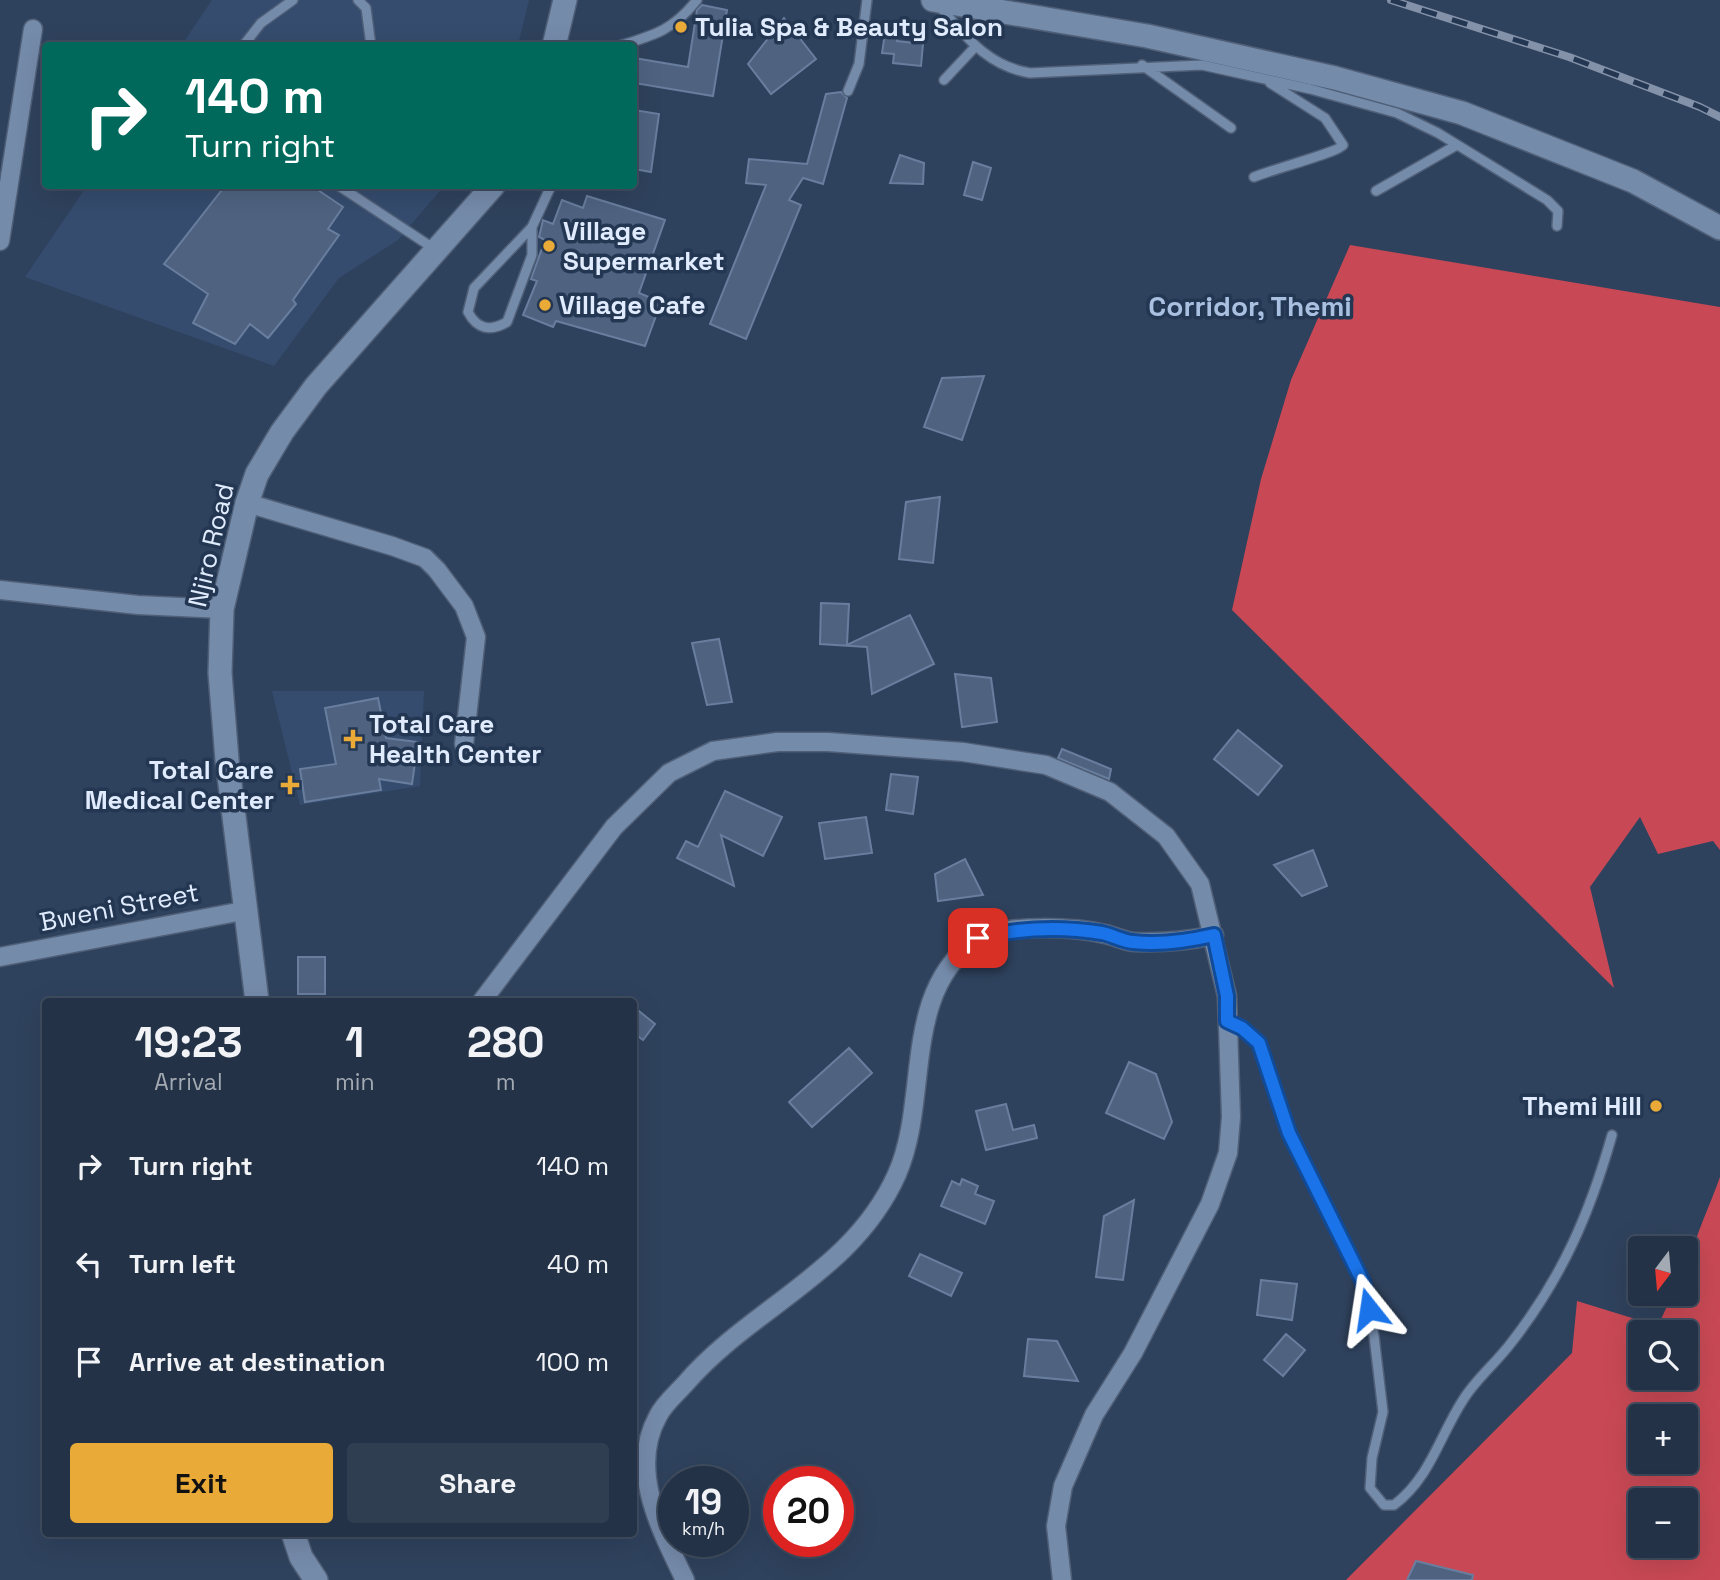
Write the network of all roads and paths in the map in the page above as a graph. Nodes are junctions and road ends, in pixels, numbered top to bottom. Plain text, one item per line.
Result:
1 (293, 0) edge
2 (358, 0) edge
3 (565, 0) edge
4 (697, 0) edge
5 (867, 0) edge
6 (934, 0) edge
7 (33, 29) dead end
8 (246, 42) edge
9 (370, 42) edge
10 (555, 42) edge
11 (631, 42) edge
12 (975, 47) junction
13 (1142, 65) junction
14 (1263, 79) junction
15 (944, 80) dead end
16 (849, 91) dead end
17 (1231, 128) dead end
18 (1455, 146) junction
19 (1255, 177) dead end
20 (344, 189) edge
21 (490, 189) edge
22 (550, 189) edge
23 (1376, 191) dead end
24 (1558, 226) dead end
25 (532, 227) junction
26 (1720, 228) edge
27 (0, 242) edge
28 (437, 251) junction
29 (247, 503) junction
30 (0, 590) edge
31 (222, 609) junction
32 (464, 744) dead end
33 (248, 910) junction
34 (1214, 935) junction
35 (0, 957) edge
36 (257, 998) edge
37 (484, 998) edge
38 (1227, 1021) junction
39 (1612, 1135) dead end
40 (294, 1537) edge
41 (316, 1580) edge
42 (685, 1580) edge
43 (1062, 1580) edge

1 - 8 lane
2 - 9 lane
3 - 10 street
4 - 11 lane
5 - 16 lane
6 - 12 lane
6 - 26 street
7 - 27 street
12 - 13 lane
12 - 15 lane
13 - 14 lane
13 - 17 lane
14 - 18 lane
14 - 19 lane
18 - 23 lane
18 - 24 lane
20 - 28 lane
21 - 28 street, Njiro Road
22 - 25 lane
25 - 25 lane
28 - 29 street, Njiro Road
29 - 31 street, Njiro Road
29 - 32 street
30 - 31 street
31 - 33 street, Njiro Road
33 - 35 street, Bweni Street
33 - 36 street, Njiro Road
34 - 37 street
34 - 38 street
34 - 42 street
38 - 39 lane
38 - 43 street
40 - 41 street

